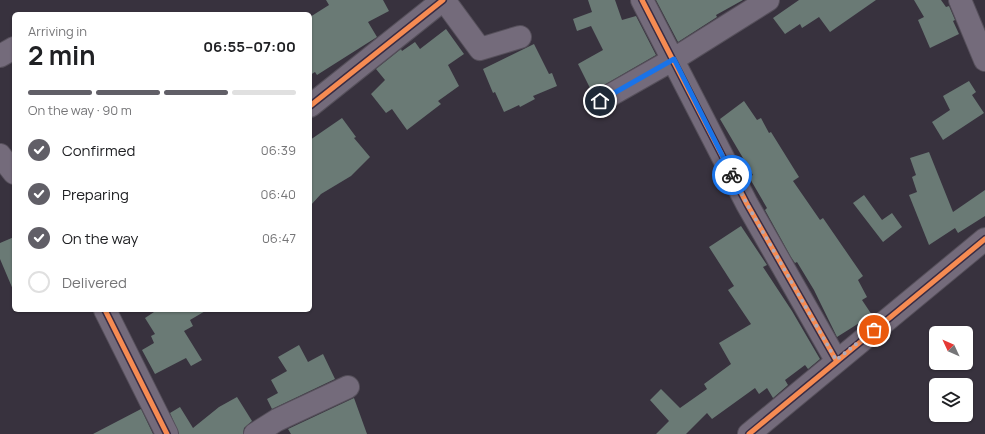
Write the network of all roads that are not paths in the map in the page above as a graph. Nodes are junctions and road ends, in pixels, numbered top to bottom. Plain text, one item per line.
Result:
1 (443, 0) edge
2 (642, 0) edge
3 (768, 0) edge
4 (960, 0) edge
5 (520, 37) dead end
6 (12, 49) edge
7 (0, 56) edge
8 (674, 59) junction
9 (985, 60) edge
10 (600, 101) dead end
11 (312, 104) edge
12 (0, 155) edge
13 (12, 170) edge
14 (985, 239) edge
15 (106, 312) edge
16 (836, 360) junction
17 (348, 387) dead end
18 (280, 427) edge
19 (167, 434) edge
20 (255, 434) edge
21 (749, 434) edge

1 - 5 street
1 - 11 street
2 - 8 street
3 - 8 street
4 - 9 street
6 - 7 street
8 - 10 street
8 - 16 street
12 - 13 street
14 - 16 street
15 - 19 street
16 - 21 street
17 - 18 street
18 - 20 street

